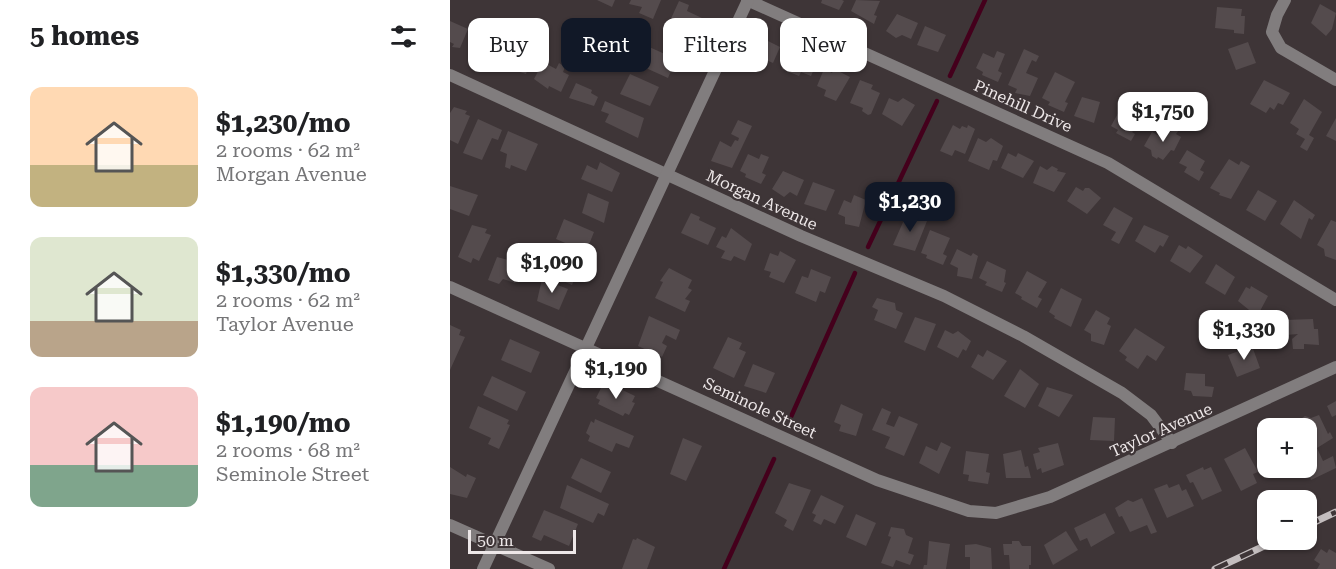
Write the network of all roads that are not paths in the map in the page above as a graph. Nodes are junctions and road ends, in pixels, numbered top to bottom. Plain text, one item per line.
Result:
1 (748, 0) edge
2 (1286, 0) edge
3 (450, 75) edge
4 (1336, 80) edge
5 (667, 174) junction
6 (450, 287) edge
7 (1336, 300) edge
8 (586, 347) junction
9 (1336, 367) edge
10 (1172, 443) junction
11 (996, 513) joint
12 (450, 525) edge
13 (493, 545) junction
14 (483, 569) edge
15 (549, 569) edge

1 - 5 street
1 - 7 street, Pinehill Drive
2 - 4 street
3 - 5 street, Morgan Avenue
5 - 8 street
5 - 10 street, Morgan Avenue
6 - 8 street, Seminole Street
8 - 11 street, Seminole Street
8 - 13 street
9 - 10 street, Taylor Avenue
10 - 11 street, Taylor Avenue
12 - 13 street
13 - 14 street
13 - 15 street

